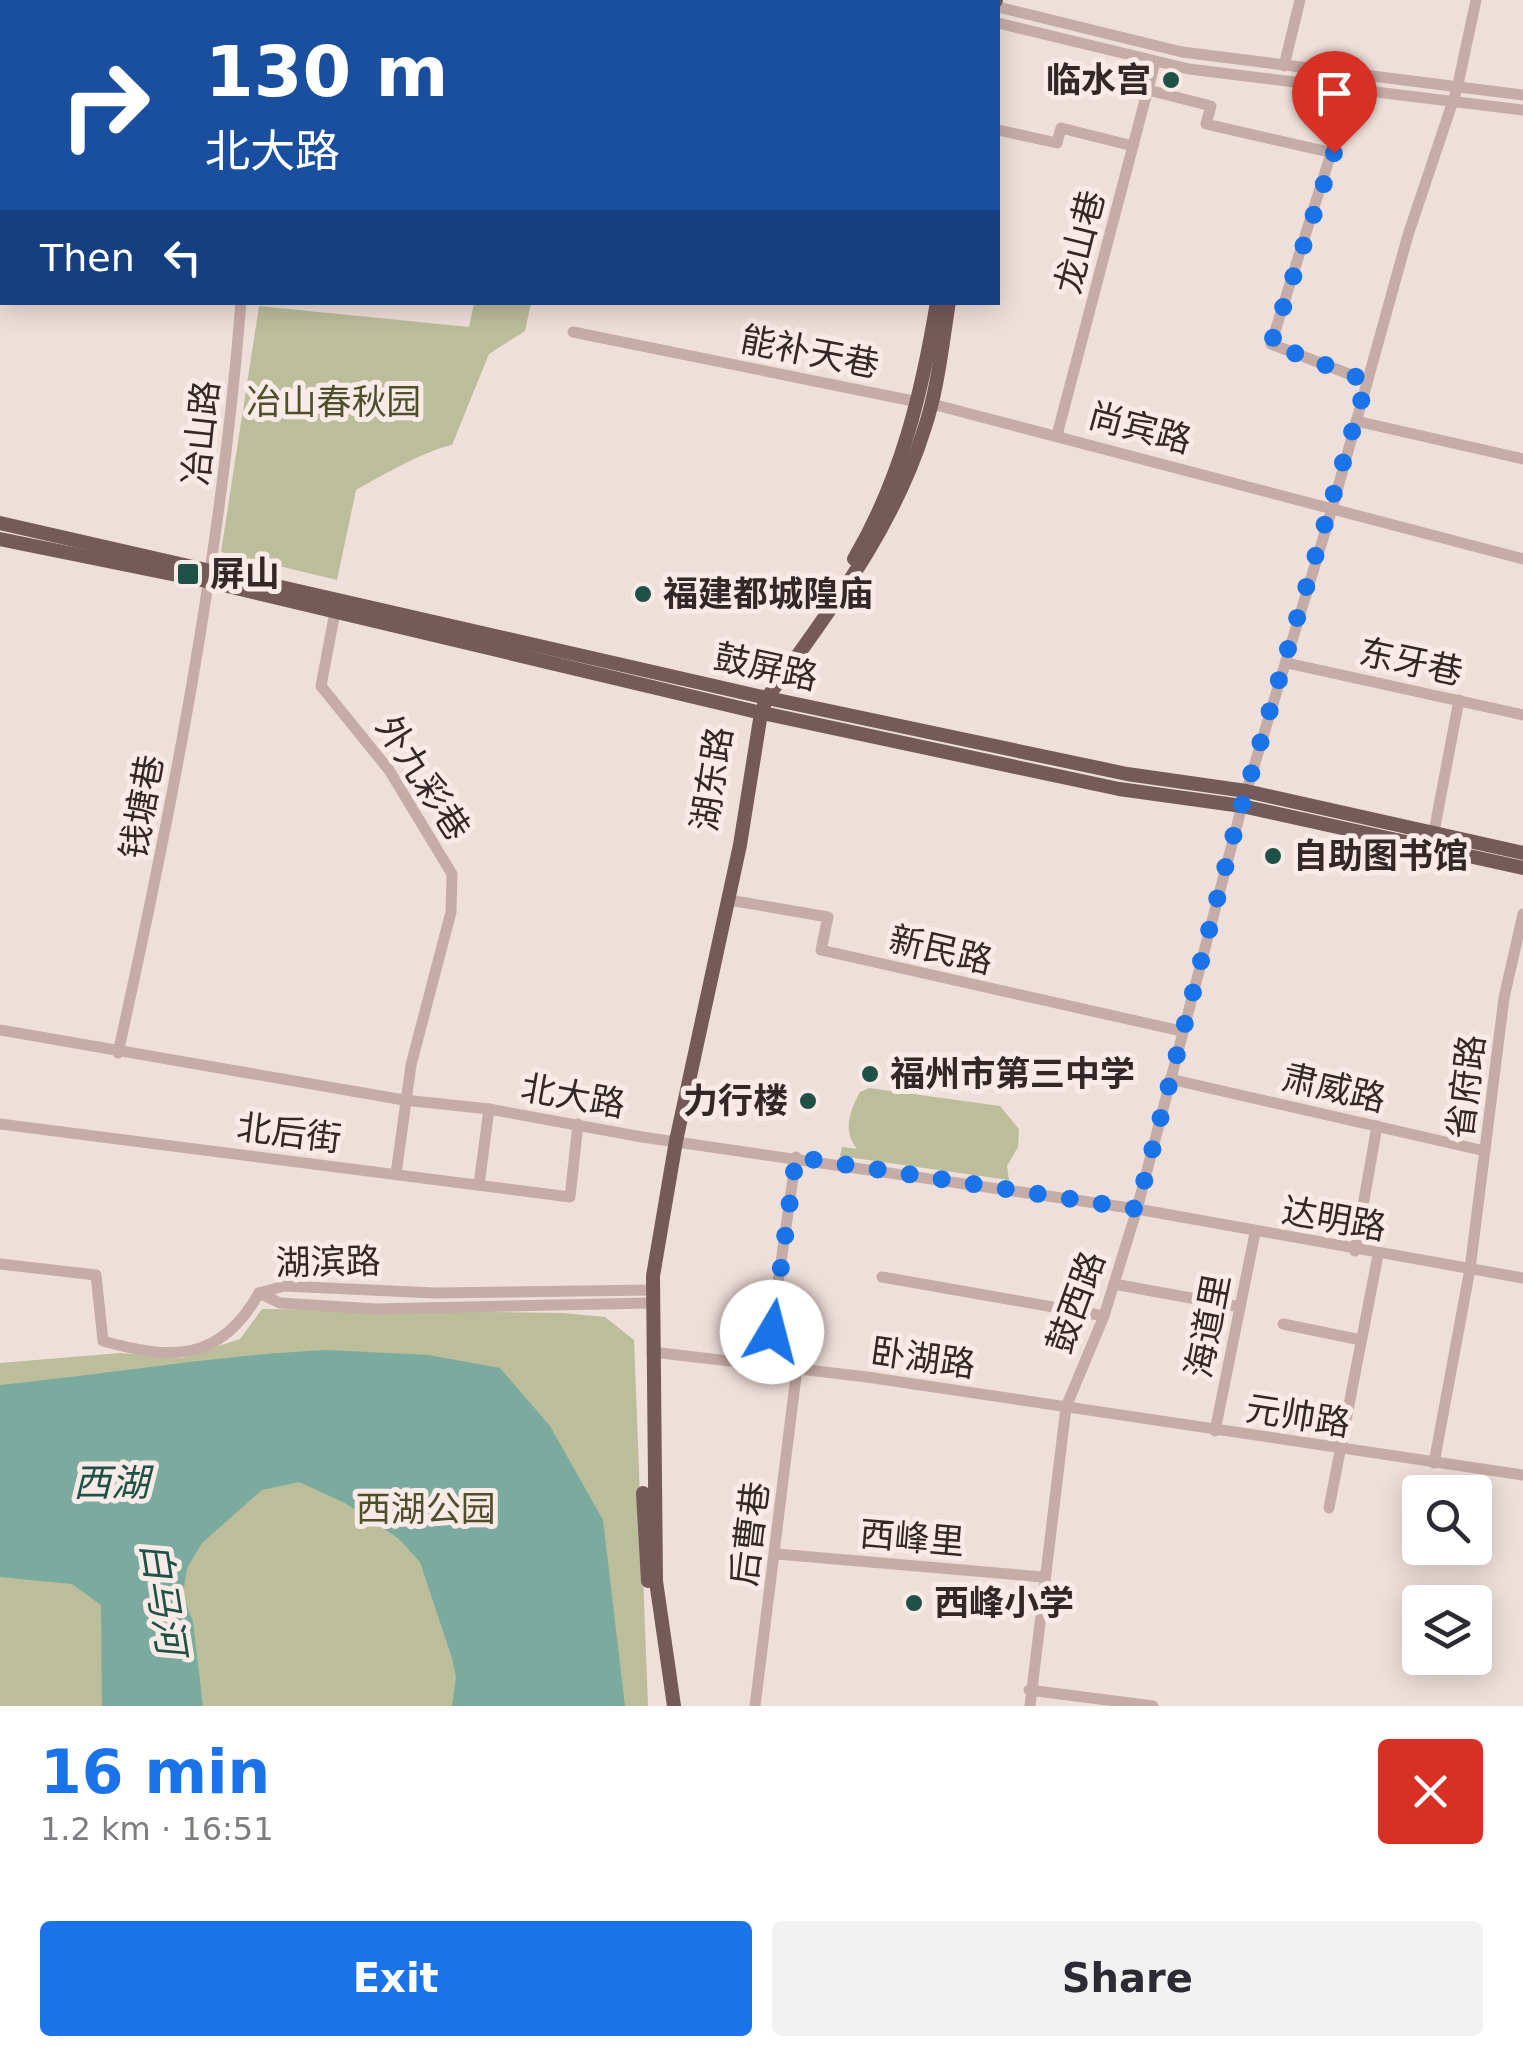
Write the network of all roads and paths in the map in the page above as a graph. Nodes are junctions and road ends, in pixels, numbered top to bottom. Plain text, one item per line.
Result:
1 (1300, 0) edge
2 (1476, 0) edge
3 (1000, 4) edge
4 (1000, 23) edge
5 (1155, 62) junction
6 (1284, 66) junction
7 (1457, 89) junction
8 (1148, 90) junction
9 (1352, 90) junction
10 (1523, 95) edge
11 (1453, 103) junction
12 (1523, 110) edge
13 (1000, 130) edge
14 (1133, 146) junction
15 (1334, 153) junction
16 (241, 305) edge
17 (937, 305) edge
18 (948, 305) edge
19 (573, 332) dead end
20 (1367, 381) junction
21 (925, 403) junction
22 (1356, 421) junction
23 (1057, 435) junction
24 (1523, 459) edge
25 (1332, 510) junction
26 (0, 523) edge
27 (0, 539) edge
28 (1523, 559) edge
29 (212, 576) junction
30 (335, 612) junction
31 (1287, 663) junction
32 (1459, 700) junction
33 (760, 705) junction
34 (1523, 715) edge
35 (1244, 799) junction
36 (1433, 837) junction
37 (1523, 854) edge
38 (1523, 868) edge
39 (729, 900) junction
40 (1523, 914) edge
41 (0, 1030) edge
42 (1180, 1030) junction
43 (118, 1053) junction
44 (1170, 1079) junction
45 (404, 1100) junction
46 (489, 1109) junction
47 (0, 1124) edge
48 (578, 1124) junction
49 (1377, 1126) junction
50 (672, 1140) junction
51 (1486, 1151) junction
52 (796, 1157) junction
53 (396, 1174) junction
54 (479, 1185) junction
55 (1137, 1209) junction
56 (1255, 1233) junction
57 (1355, 1251) junction
58 (1378, 1254) junction
59 (0, 1264) edge
60 (1470, 1269) junction
61 (882, 1277) dead end
62 (1523, 1278) edge
63 (1114, 1284) junction
64 (259, 1293) junction
65 (647, 1296) junction
66 (1240, 1307) junction
67 (1104, 1316) junction
68 (1283, 1324) dead end
69 (1361, 1340) junction
70 (652, 1352) junction
71 (766, 1367) junction
72 (797, 1368) junction
73 (1066, 1407) junction
74 (1215, 1430) junction
75 (1340, 1451) junction
76 (1434, 1464) junction
77 (1523, 1475) edge
78 (1329, 1508) dead end
79 (776, 1554) junction
80 (1043, 1578) junction
81 (1029, 1690) junction
82 (665, 1706) edge
83 (674, 1706) edge
84 (755, 1706) edge
85 (1030, 1706) edge
86 (1153, 1706) edge

1 - 6 street
2 - 7 street, 鼓西路
3 - 6 street
4 - 5 street
5 - 8 street, 龙山巷
5 - 9 street
6 - 7 street
7 - 10 street
7 - 11 street, 鼓西路
8 - 14 street, 龙山巷
8 - 15 street
9 - 11 street
9 - 15 street
11 - 12 street
11 - 20 street, 鼓西路
13 - 14 street
14 - 23 street, 龙山巷
15 - 20 street
16 - 29 street, 冶山路
17 - 21 main road, 湖东路
18 - 21 main road, 湖东路
19 - 21 street, 能补天巷
20 - 22 street, 鼓西路
21 - 23 street, 尚宾路
21 - 33 main road, 湖东路
22 - 24 street
22 - 25 street, 鼓西路
23 - 25 street, 尚宾路
25 - 28 street, 尚宾路
25 - 31 street, 鼓西路
26 - 29 main road, 鼓屏路
27 - 29 main road, 鼓屏路
29 - 30 main road, 鼓屏路
29 - 33 main road, 鼓屏路
29 - 43 street, 钱塘巷
30 - 33 main road, 鼓屏路
30 - 45 street, 外九彩巷
31 - 32 street, 东牙巷
31 - 35 street, 鼓西路
32 - 34 street, 东牙巷
32 - 36 street
33 - 35 main road, 鼓屏路
33 - 39 main road, 湖东路
33 - 50 main road, 湖东路
35 - 36 main road, 鼓屏路
35 - 38 main road, 鼓屏路
35 - 42 street, 鼓西路
36 - 37 main road, 鼓屏路
39 - 42 street, 新民路
39 - 50 main road, 湖东路
40 - 51 street, 省府路
41 - 43 street, 北大路
42 - 44 street, 鼓西路
43 - 45 street, 北大路
44 - 49 street, 肃威路
44 - 55 street, 鼓西路
45 - 46 street, 北大路
45 - 53 street, 外九彩巷
46 - 48 street, 北大路
46 - 54 street
47 - 53 street, 北后街
48 - 50 street, 北大路
48 - 54 street, 北后街
49 - 51 street, 肃威路
49 - 57 street
50 - 52 street, 北大路
50 - 65 main road, 湖东路
51 - 60 street, 省府路
52 - 55 street, 北大路
52 - 71 street
53 - 54 street, 北后街
55 - 56 street, 达明路
55 - 63 street, 鼓西路
56 - 57 street, 达明路
56 - 66 street, 海道里
57 - 58 street, 达明路
58 - 60 street, 达明路
58 - 69 street
59 - 64 street
60 - 62 street, 达明路
60 - 76 street, 省府路
61 - 67 street
63 - 66 street
63 - 67 street, 鼓西路
64 - 65 street, 湖滨路
64 - 65 street, 湖滨路
65 - 70 main road
65 - 82 main road
66 - 74 street, 海道里
67 - 73 street, 鼓西路
68 - 69 street
69 - 75 street
70 - 71 street, 卧湖路
70 - 83 main road
71 - 72 street, 卧湖路
72 - 73 street, 卧湖路
72 - 79 street, 后曹巷
73 - 74 street, 元帅路
73 - 80 street, 鼓西路
74 - 75 street, 元帅路
75 - 76 street, 元帅路
75 - 78 street
76 - 77 street, 元帅路
79 - 80 street, 西峰里
79 - 84 street, 后曹巷
80 - 81 street, 鼓西路
81 - 85 street, 鼓西路
81 - 86 street

